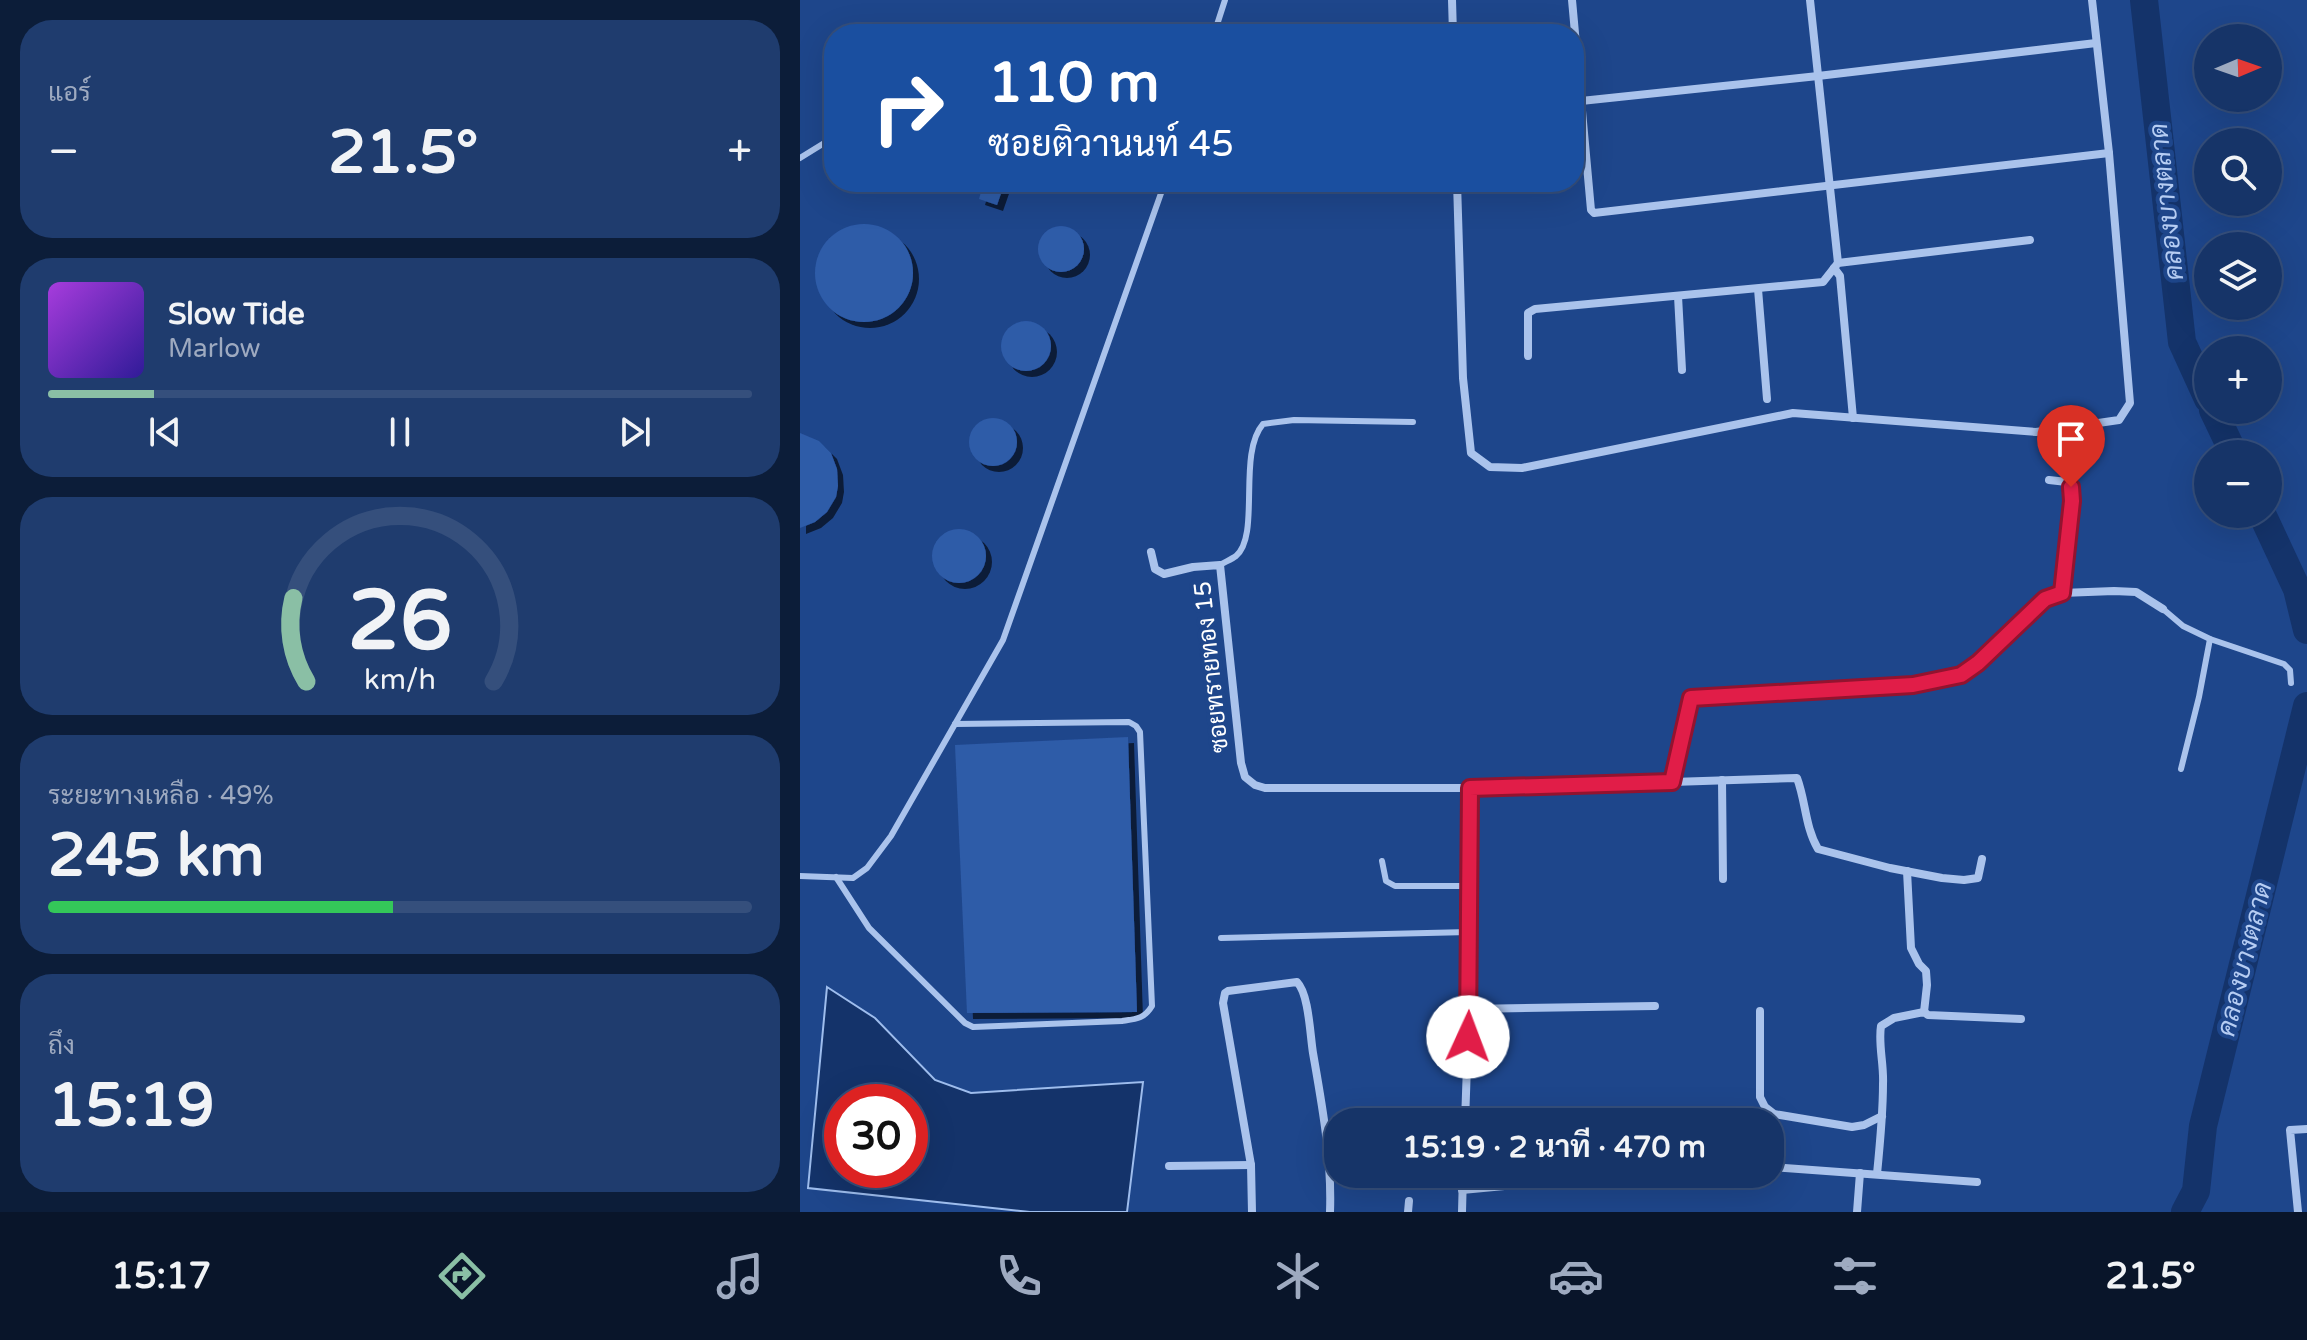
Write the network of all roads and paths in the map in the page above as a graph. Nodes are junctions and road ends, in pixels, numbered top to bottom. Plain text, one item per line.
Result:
1 (1225, 0) edge
2 (1452, 0) edge
3 (1572, 0) edge
4 (1810, 0) edge
5 (2092, 0) edge
6 (1217, 24) edge
7 (1453, 24) edge
8 (1574, 24) edge
9 (2096, 43) junction
10 (1818, 76) junction
11 (1584, 101) edge
12 (1584, 131) edge
13 (824, 143) edge
14 (2109, 153) junction
15 (800, 158) edge
16 (1829, 186) junction
17 (1161, 192) edge
18 (1457, 192) edge
19 (2030, 240) dead end
20 (1836, 266) junction
21 (1758, 289) junction
22 (1678, 296) junction
23 (1528, 356) dead end
24 (1682, 370) dead end
25 (1767, 399) dead end
26 (1853, 418) junction
27 (1413, 422) dead end
28 (2049, 480) dead end
29 (1151, 552) dead end
30 (1220, 565) junction
31 (2062, 593) junction
32 (2163, 609) joint
33 (2210, 639) junction
34 (2291, 683) dead end
35 (955, 724) junction
36 (2181, 769) dead end
37 (1722, 780) junction
38 (1672, 782) junction
39 (1470, 788) junction
40 (1982, 859) dead end
41 (1382, 861) dead end
42 (1907, 871) junction
43 (800, 876) edge
44 (836, 877) junction
45 (1723, 879) dead end
46 (1469, 886) junction
47 (1469, 932) junction
48 (1221, 938) dead end
49 (1655, 1006) dead end
50 (1469, 1009) junction
51 (1760, 1011) dead end
52 (1924, 1012) junction
53 (2021, 1019) dead end
54 (1465, 1108) edge
55 (1882, 1116) junction
56 (2307, 1129) edge
57 (1251, 1165) junction
58 (1169, 1166) dead end
59 (1784, 1168) edge
60 (1860, 1173) junction
61 (1877, 1174) junction
62 (1977, 1182) dead end
63 (1483, 1188) edge
64 (1462, 1190) joint
65 (1409, 1201) dead end
66 (1252, 1212) edge
67 (1330, 1212) edge
68 (1408, 1212) edge
69 (1462, 1212) edge
70 (1857, 1212) edge
71 (2298, 1212) edge

1 - 6 lane
2 - 7 street
3 - 8 street
4 - 10 street
5 - 9 street
9 - 10 street
9 - 14 street
10 - 11 street
10 - 16 street
12 - 16 street
13 - 15 lane
14 - 16 street
14 - 26 street
16 - 20 street
17 - 35 lane
18 - 26 street
19 - 20 street
20 - 21 street
20 - 26 street
21 - 22 street
21 - 25 street
22 - 23 street
22 - 24 street
27 - 30 lane
28 - 31 street
29 - 30 street
30 - 39 street, ซอยทรายทอง 15
31 - 32 street
31 - 38 street
32 - 33 lane
33 - 34 lane
33 - 36 lane
35 - 44 lane
35 - 44 lane
37 - 38 street
37 - 42 street
37 - 45 street
38 - 39 street
39 - 46 street
40 - 42 street
41 - 46 lane
42 - 52 street
43 - 44 lane
46 - 47 street
47 - 48 lane
47 - 50 street
49 - 50 street
50 - 54 street
51 - 55 street
52 - 53 street
52 - 55 street
55 - 61 street
56 - 71 street
57 - 58 street
57 - 66 street
57 - 67 street
59 - 60 street
60 - 61 street
60 - 70 street
61 - 62 street
63 - 64 street
64 - 69 street
65 - 68 street

